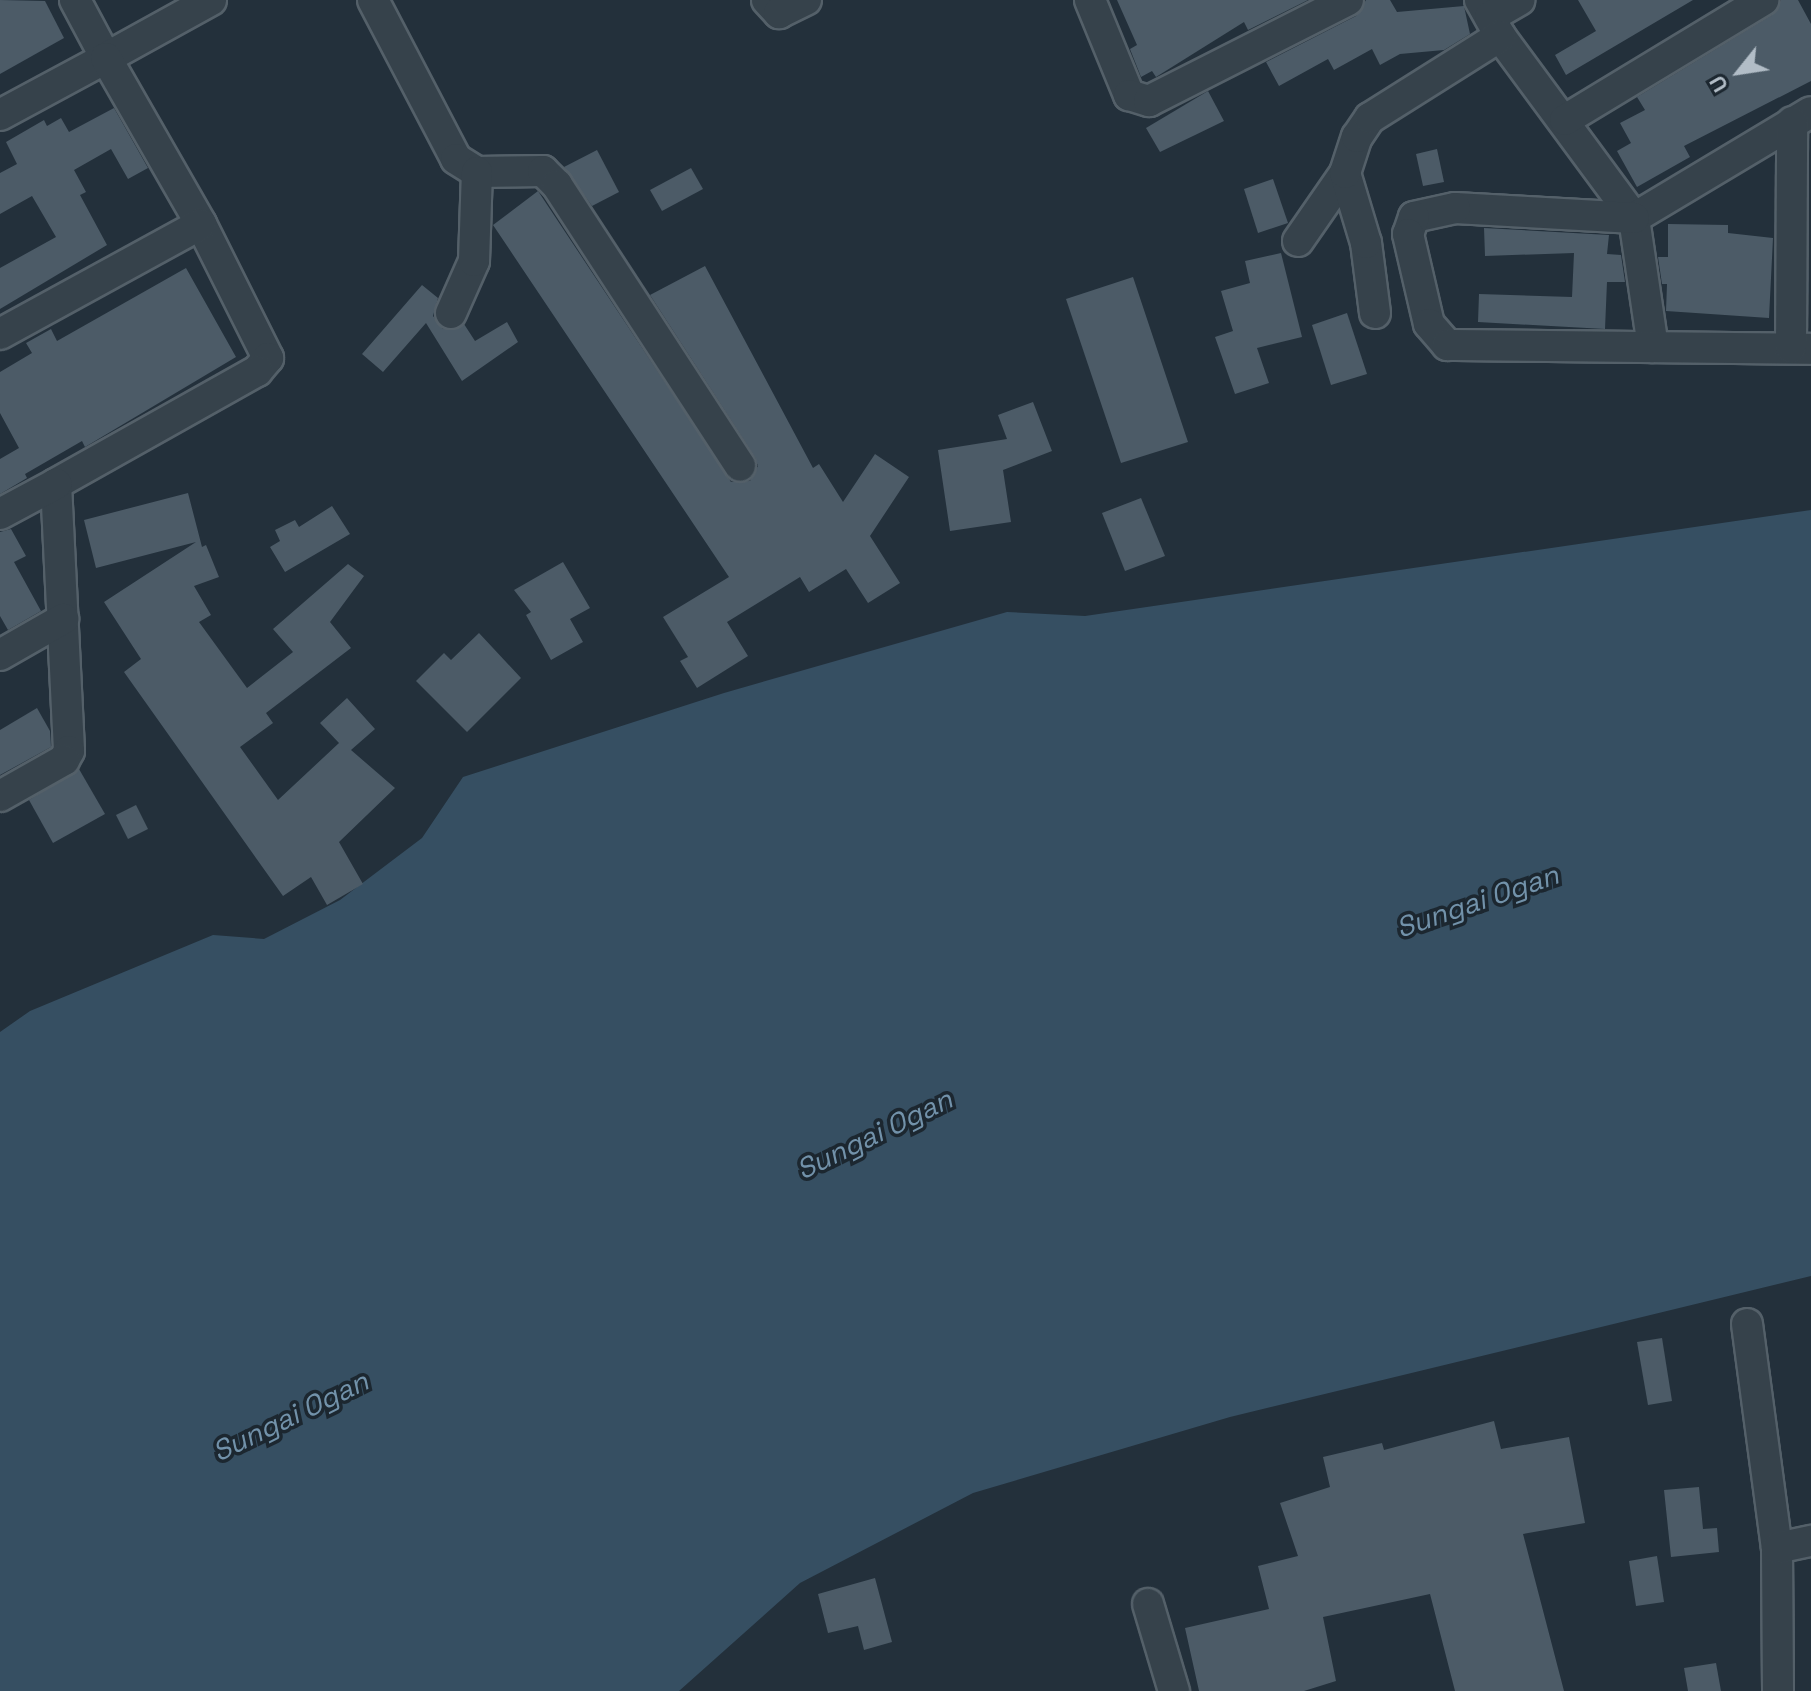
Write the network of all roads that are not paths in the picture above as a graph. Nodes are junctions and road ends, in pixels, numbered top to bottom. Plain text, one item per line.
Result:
1 (75, 0) edge
2 (211, 0) edge
3 (373, 0) edge
4 (767, 0) edge
5 (806, 0) edge
6 (1090, 0) edge
7 (1348, 0) edge
8 (1520, 0) edge
9 (1763, 0) edge
10 (1490, 18) edge
11 (106, 58) junction
12 (0, 115) edge
13 (1802, 117) edge
14 (1565, 120) junction
15 (477, 172) junction
16 (1345, 173) junction
17 (1634, 218) junction
18 (201, 224) junction
19 (1298, 241) dead end
20 (451, 313) dead end
21 (1375, 313) dead end
22 (0, 334) edge
23 (1653, 347) junction
24 (1801, 348) edge
25 (740, 466) dead end
26 (56, 484) junction
27 (0, 514) edge
28 (63, 619) junction
29 (0, 655) edge
30 (0, 796) edge
31 (1747, 1324) dead end
32 (1811, 1541) edge
33 (1777, 1548) junction
34 (1148, 1604) dead end
35 (1174, 1691) edge
36 (1778, 1691) edge

1 - 11 street
2 - 11 street
3 - 15 street
4 - 5 street
6 - 7 street
8 - 10 street
9 - 14 street
10 - 14 street
10 - 16 street
11 - 12 street
11 - 18 street
13 - 17 street
13 - 24 street
14 - 17 street
15 - 20 street
15 - 25 street
16 - 19 street
16 - 21 street
17 - 23 street
17 - 23 street
18 - 22 street
18 - 26 street
23 - 24 street
26 - 27 street
26 - 28 street
28 - 29 street
28 - 30 street
31 - 33 street
32 - 33 street
33 - 36 street
34 - 35 street

